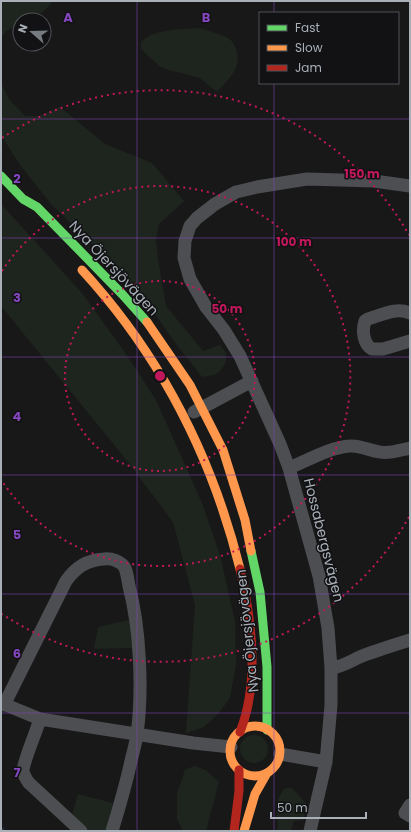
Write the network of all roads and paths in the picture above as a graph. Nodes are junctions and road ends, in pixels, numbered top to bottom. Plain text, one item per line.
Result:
1 (1, 176) edge
2 (410, 186) edge
3 (23, 199) junction
4 (30, 213) dead end
5 (77, 264) dead end
6 (410, 313) edge
7 (410, 341) edge
8 (252, 381) junction
9 (202, 408) junction
10 (184, 416) junction
11 (410, 448) edge
12 (289, 468) junction
13 (410, 640) edge
14 (331, 668) junction
15 (3, 704) edge
16 (40, 719) junction
17 (267, 730) junction
18 (240, 732) junction
19 (137, 734) junction
20 (231, 747) junction
21 (280, 754) junction
22 (326, 762) junction
23 (239, 770) junction
24 (267, 773) junction
25 (410, 805) edge
26 (410, 816) edge
27 (81, 831) edge
28 (112, 831) edge
29 (234, 831) edge
30 (244, 831) edge
31 (310, 831) edge

1 - 3 street, Nya Öjersjövägen
2 - 8 street, Hossabergsvägen
3 - 4 street, Nya Öjersjövägen
3 - 9 street, Nya Öjersjövägen
5 - 10 street, Nya Öjersjövägen
6 - 7 street
8 - 9 street
8 - 12 street, Hossabergsvägen
9 - 10 street
9 - 17 street, Nya Öjersjövägen
10 - 18 street, Nya Öjersjövägen
11 - 12 street
12 - 14 street, Hossabergsvägen
13 - 14 street
14 - 22 street, Hossabergsvägen
15 - 16 street
15 - 19 street
16 - 19 street
16 - 27 street
17 - 18 street
17 - 21 street
18 - 20 street, Nya Öjersjövägen
19 - 20 street
19 - 28 street
20 - 23 street
21 - 22 street
21 - 24 street
22 - 31 street, Hossabergsvägen
23 - 24 street
23 - 29 street
24 - 30 street
25 - 26 street

